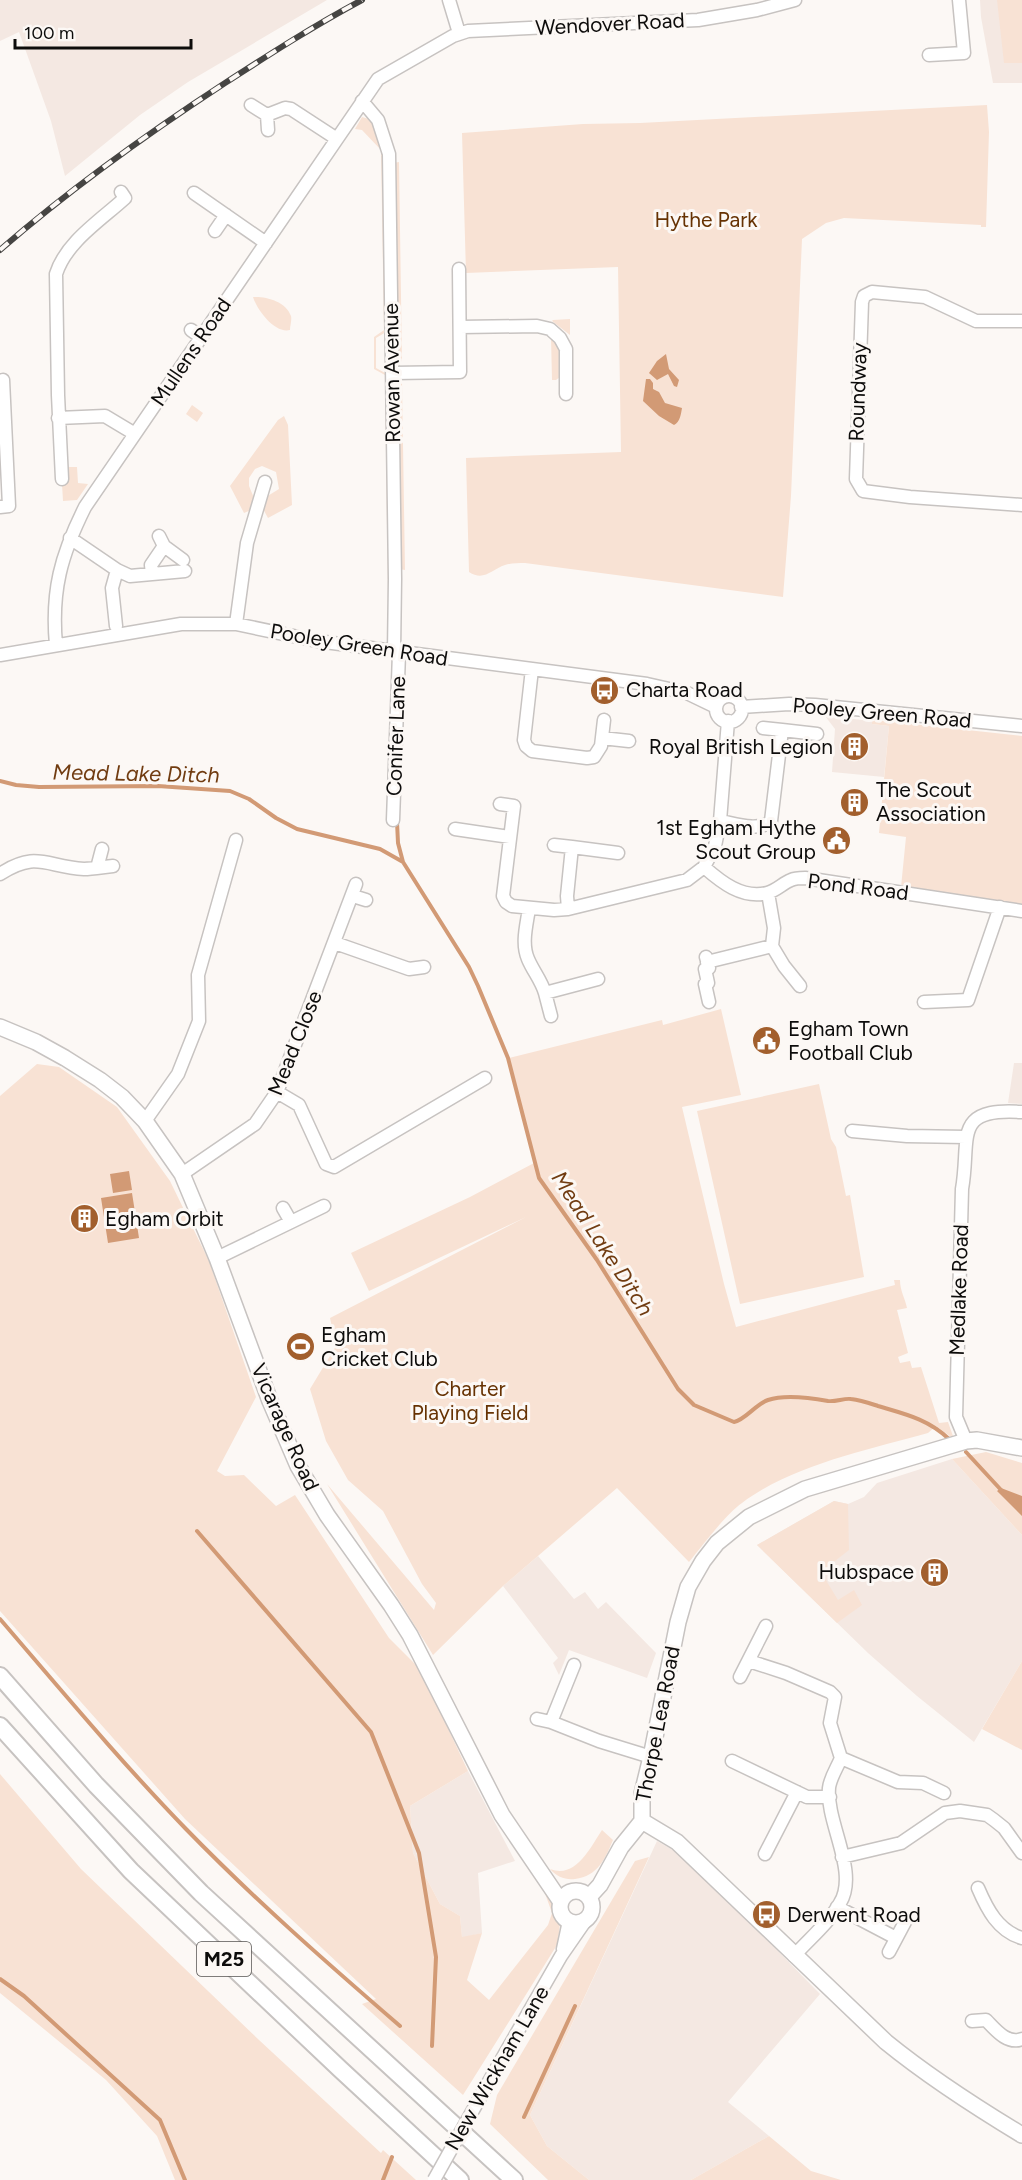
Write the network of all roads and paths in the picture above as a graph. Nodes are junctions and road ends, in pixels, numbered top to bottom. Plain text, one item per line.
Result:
1 (449, 0) edge
2 (795, 0) edge
3 (959, 0) edge
4 (459, 33) junction
5 (929, 55) dead end
6 (362, 101) junction
7 (251, 105) dead end
8 (267, 115) junction
9 (268, 130) dead end
10 (337, 139) junction
11 (121, 192) dead end
12 (194, 193) dead end
13 (226, 215) junction
14 (215, 231) dead end
15 (266, 243) junction
16 (459, 269) dead end
17 (1022, 321) edge
18 (460, 327) junction
19 (393, 373) junction
20 (0, 381) edge
21 (566, 394) dead end
22 (58, 418) junction
23 (2, 429) edge
24 (135, 434) junction
25 (62, 479) dead end
26 (265, 482) dead end
27 (1022, 505) edge
28 (0, 507) edge
29 (69, 538) junction
30 (117, 570) junction
31 (152, 574) junction
32 (236, 624) junction
33 (116, 626) dead end
34 (56, 645) junction
35 (396, 652) junction
36 (0, 655) edge
37 (532, 669) junction
38 (716, 707) junction
39 (741, 707) junction
40 (604, 720) dead end
41 (728, 721) junction
42 (1022, 726) edge
43 (763, 728) dead end
44 (782, 730) junction
45 (817, 734) dead end
46 (602, 738) junction
47 (628, 741) dead end
48 (500, 804) dead end
49 (393, 820) dead end
50 (720, 821) junction
51 (455, 829) dead end
52 (510, 837) junction
53 (236, 840) dead end
54 (554, 845) dead end
55 (572, 847) junction
56 (102, 849) dead end
57 (618, 853) dead end
58 (113, 866) dead end
59 (704, 867) junction
60 (97, 868) junction
61 (0, 874) edge
62 (768, 893) junction
63 (366, 900) dead end
64 (530, 908) junction
65 (1000, 908) junction
66 (568, 909) junction
67 (1022, 911) edge
68 (335, 943) junction
69 (772, 946) junction
70 (424, 967) dead end
71 (598, 979) dead end
72 (800, 986) dead end
73 (545, 993) junction
74 (709, 1002) dead end
75 (924, 1002) dead end
76 (551, 1016) dead end
77 (0, 1027) edge
78 (485, 1078) dead end
79 (277, 1092) junction
80 (1022, 1112) edge
81 (145, 1121) junction
82 (852, 1131) dead end
83 (966, 1137) junction
84 (182, 1174) junction
85 (324, 1206) dead end
86 (284, 1208) dead end
87 (291, 1222) junction
88 (217, 1258) junction
89 (966, 1441) junction
90 (1022, 1448) edge
91 (766, 1626) dead end
92 (749, 1661) junction
93 (574, 1665) dead end
94 (0, 1676) edge
95 (741, 1677) dead end
96 (537, 1719) dead end
97 (551, 1722) junction
98 (0, 1726) edge
99 (651, 1757) junction
100 (842, 1758) junction
101 (732, 1761) dead end
102 (797, 1792) junction
103 (944, 1793) dead end
104 (830, 1797) junction
105 (642, 1821) junction
106 (1020, 1848) edge
107 (765, 1854) dead end
108 (842, 1857) junction
109 (978, 1888) dead end
110 (566, 1897) junction
111 (589, 1897) junction
112 (837, 1907) junction
113 (588, 1917) junction
114 (906, 1920) dead end
115 (569, 1921) junction
116 (896, 1938) junction
117 (1022, 1938) edge
118 (889, 1952) dead end
119 (561, 1956) junction
120 (794, 1956) junction
121 (972, 2021) dead end
122 (1022, 2039) edge
123 (1022, 2134) edge
124 (434, 2180) edge
125 (460, 2180) edge
126 (514, 2180) edge

1 - 4 street
2 - 4 street, Wendover Road
3 - 5 street
4 - 6 street, Mullens Road
6 - 10 street, Mullens Road
6 - 19 street, Rowan Avenue
7 - 8 street
8 - 9 street
8 - 10 street
10 - 15 street, Mullens Road
11 - 22 street
12 - 13 street
13 - 14 street
13 - 15 street
15 - 24 street, Mullens Road
16 - 18 street
17 - 27 street, Roundway
18 - 19 street
18 - 21 street
19 - 35 street, Rowan Avenue
20 - 23 street
22 - 24 street
22 - 25 street
23 - 28 street
24 - 29 street, Mullens Road
26 - 32 street
29 - 30 street
29 - 34 street, Mullens Road
30 - 31 street
30 - 33 street
31 - 31 street
32 - 34 street, Pooley Green Road
32 - 35 street, Pooley Green Road
34 - 36 street, Pooley Green Road
35 - 37 street, Pooley Green Road
35 - 49 street, Conifer Lane
37 - 38 street, Pooley Green Road
37 - 46 street
38 - 39 street, Pooley Green Road
38 - 41 street, Pooley Green Road
39 - 41 street
39 - 42 street, Pooley Green Road
40 - 46 street
41 - 50 street
43 - 44 street
44 - 45 street
44 - 50 street
46 - 47 street
48 - 52 street
50 - 59 street
51 - 52 street
52 - 64 street
53 - 81 street
54 - 55 street
55 - 57 street
55 - 66 street
56 - 60 street
58 - 60 street
59 - 62 street
59 - 66 street
60 - 61 street
62 - 65 street, Pond Road
62 - 69 street
63 - 68 street, Mead Close
64 - 66 street
64 - 73 street
65 - 67 street, Pond Road
65 - 75 street
68 - 70 street
68 - 79 street, Mead Close
69 - 72 street
69 - 74 street
71 - 73 street
73 - 76 street
77 - 81 main road, Vicarage Road
78 - 79 street
79 - 84 street, Mead Close
80 - 83 street
81 - 84 main road, Vicarage Road
82 - 83 street
83 - 89 street, Medlake Road
84 - 88 main road, Vicarage Road
85 - 87 street
86 - 87 street
87 - 88 street
88 - 110 main road, Vicarage Road
89 - 90 main road, Thorpe Lea Road
89 - 99 main road, Thorpe Lea Road
91 - 92 street
92 - 95 street
92 - 100 street
93 - 97 street
94 - 126 highway, M25
96 - 97 street
97 - 99 street
98 - 125 highway, M25
99 - 105 main road, Thorpe Lea Road
100 - 103 street
100 - 104 street
101 - 102 street
102 - 104 street
102 - 107 street
104 - 108 street
105 - 111 main road
105 - 120 main road, Thorpe Lea Road
106 - 108 street
108 - 112 street
109 - 117 street
110 - 111 main road
110 - 115 main road
111 - 113 main road
112 - 116 street
112 - 120 street
113 - 115 main road
113 - 119 street, New Wickham Lane
114 - 116 street
115 - 119 street, New Wickham Lane
116 - 118 street
119 - 124 street, New Wickham Lane, bridge
120 - 123 main road, Thorpe Lea Road
121 - 122 street

